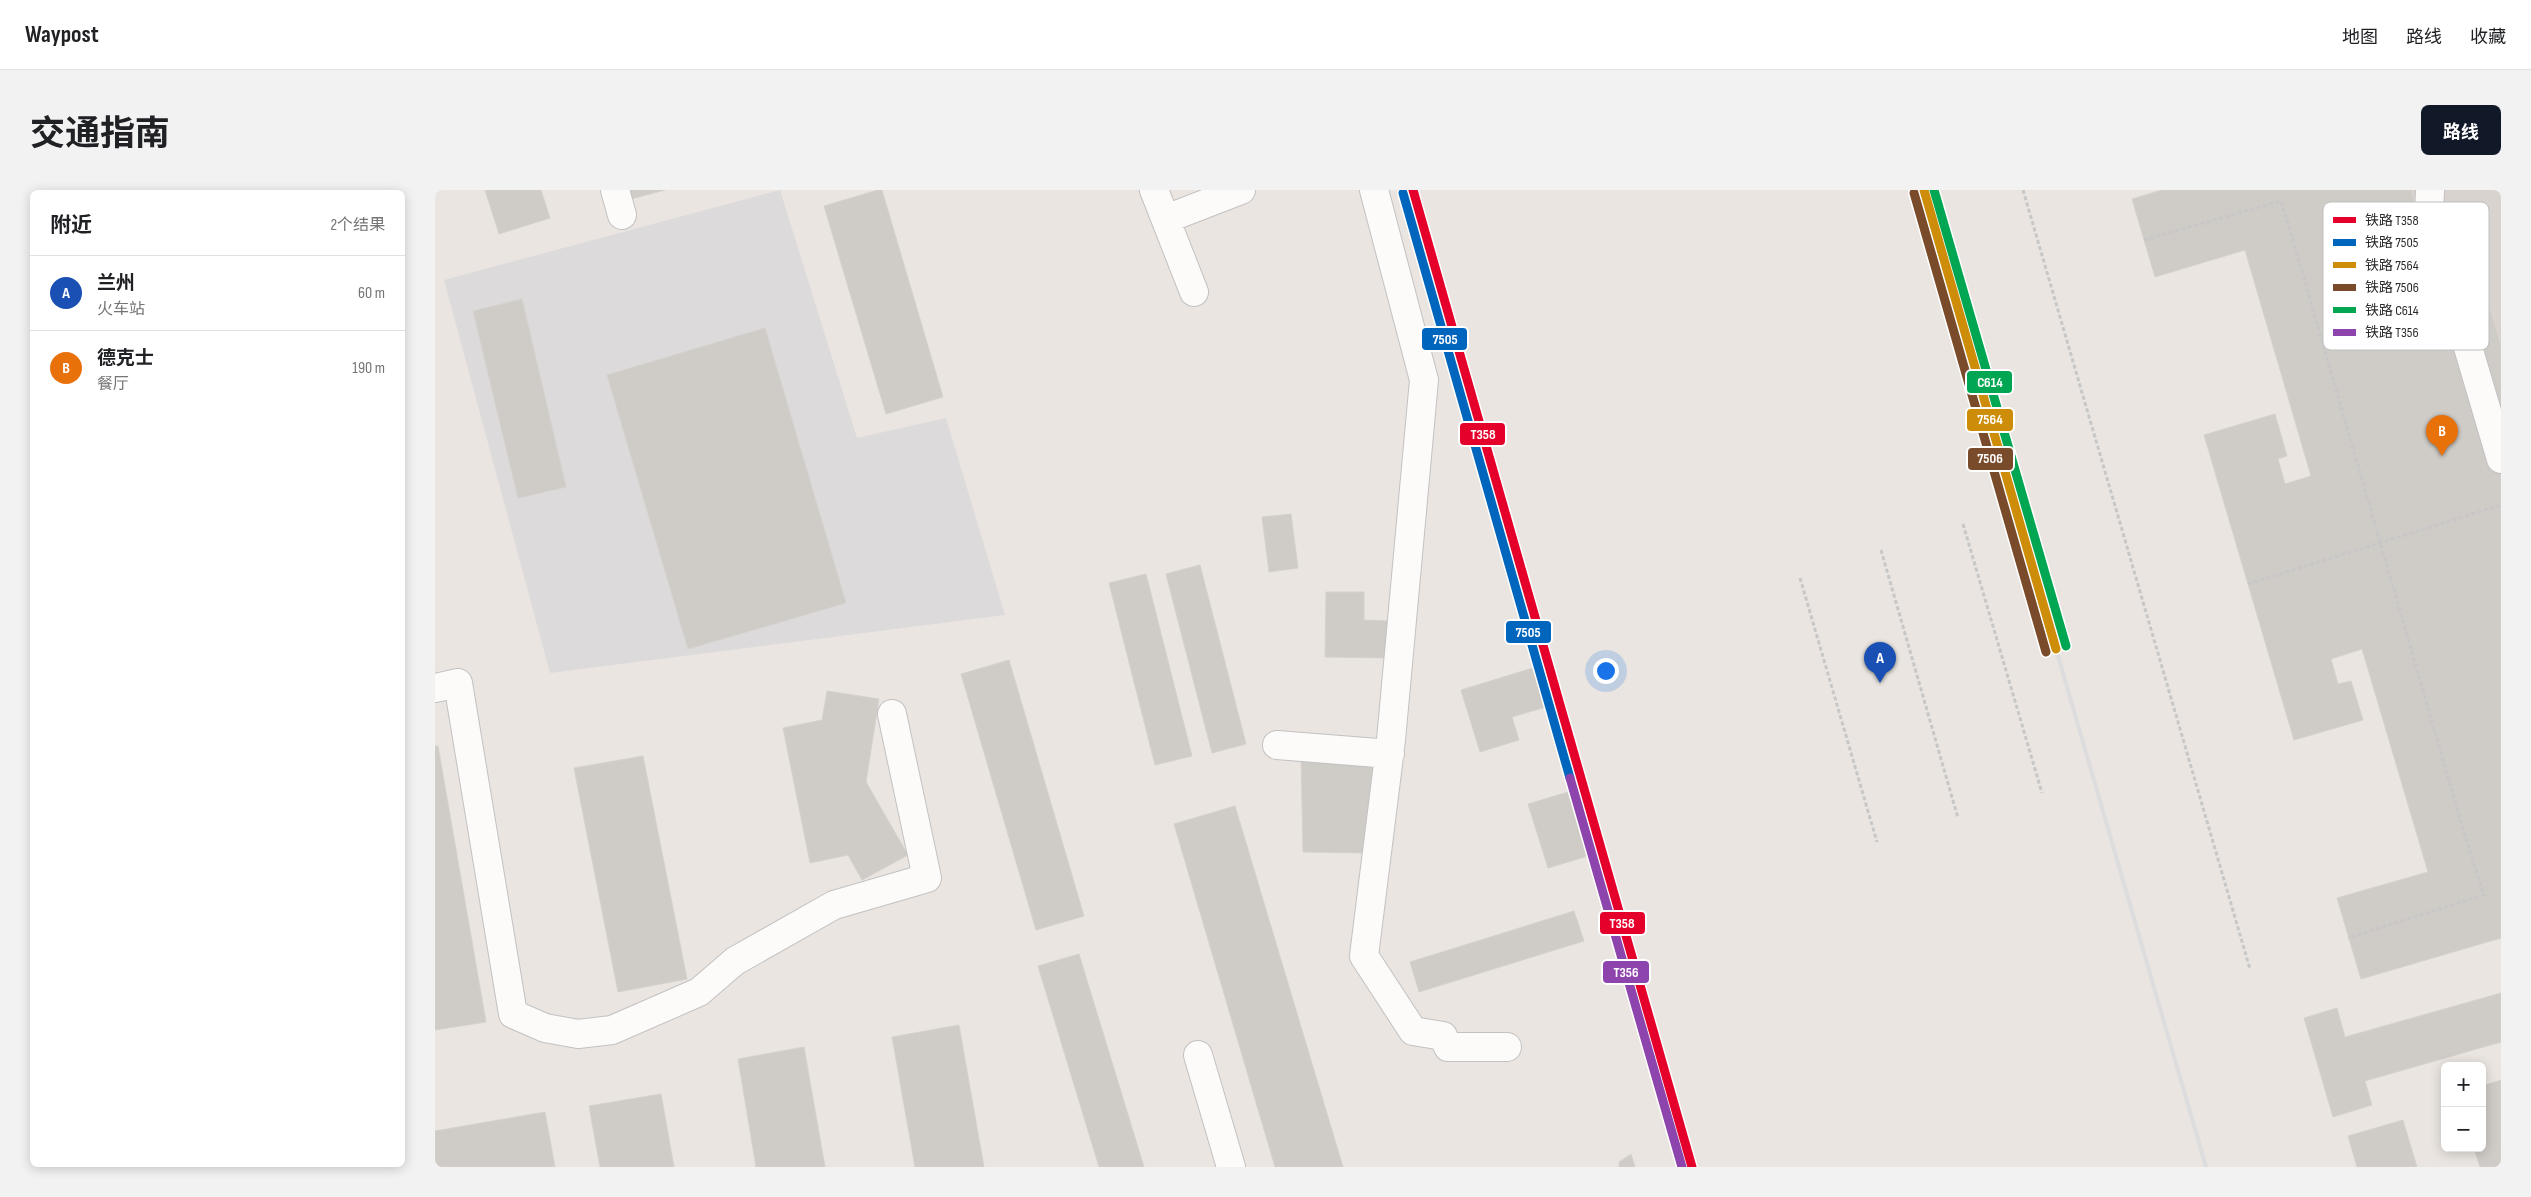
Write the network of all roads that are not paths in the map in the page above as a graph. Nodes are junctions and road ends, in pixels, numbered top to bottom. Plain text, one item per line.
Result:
1 (1154, 190) edge
2 (1241, 190) edge
3 (1374, 190) edge
4 (1166, 219) junction
5 (1194, 292) dead end
6 (2469, 350) edge
7 (2501, 459) edge
8 (435, 688) edge
9 (892, 714) dead end
10 (1277, 745) dead end
11 (1390, 754) junction
12 (1507, 1047) dead end
13 (1198, 1055) dead end
14 (1231, 1167) edge

1 - 4 street
2 - 4 street
3 - 11 street
4 - 5 street
6 - 7 street
8 - 9 street
10 - 11 street
11 - 12 street
13 - 14 street

